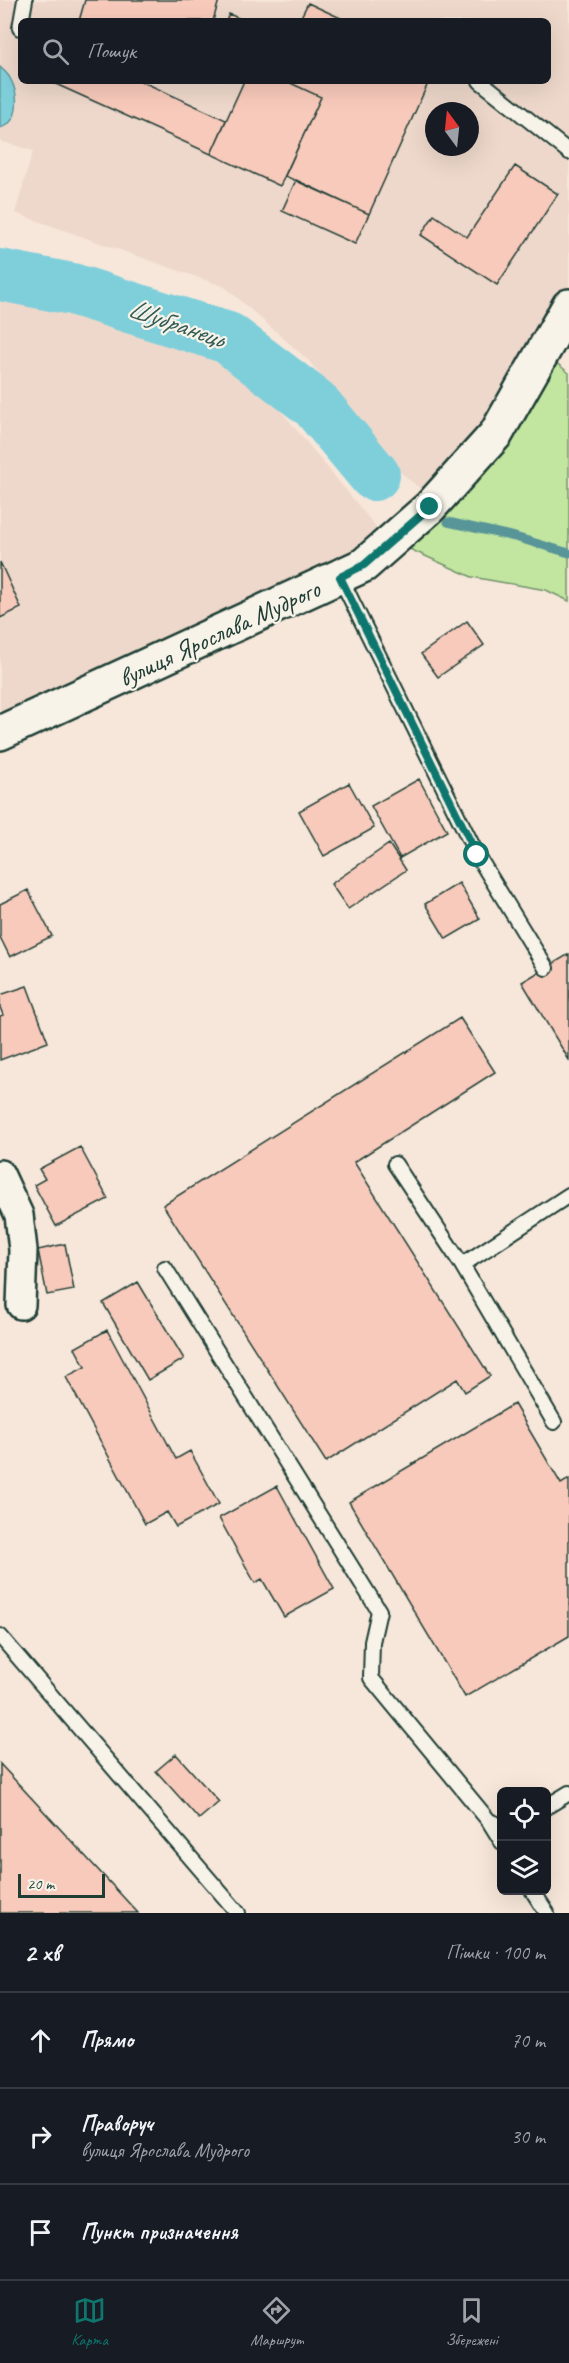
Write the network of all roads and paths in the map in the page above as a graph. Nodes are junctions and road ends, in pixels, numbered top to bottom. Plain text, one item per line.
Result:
1 (25, 0) edge
2 (22, 18) edge
3 (484, 84) edge
4 (569, 152) edge
5 (569, 306) edge
6 (340, 577) junction
7 (0, 733) edge
8 (546, 968) dead end
9 (395, 1164) dead end
10 (0, 1174) edge
11 (569, 1195) edge
12 (462, 1265) junction
13 (165, 1268) dead end
14 (21, 1305) dead end
15 (554, 1422) dead end
16 (0, 1636) edge
17 (569, 1793) edge
18 (551, 1804) edge
19 (495, 1824) edge
20 (501, 1841) edge
21 (535, 1895) edge
22 (238, 1913) edge
23 (547, 1913) edge

1 - 2 lane
3 - 4 lane
5 - 6 main road, вулиця Ярослава Мудрого
6 - 7 main road, вулиця Ярослава Мудрого
6 - 8 lane
9 - 12 lane
10 - 14 street
11 - 12 lane
12 - 15 lane
13 - 19 lane
16 - 22 lane
17 - 18 lane
19 - 20 lane
21 - 23 lane

